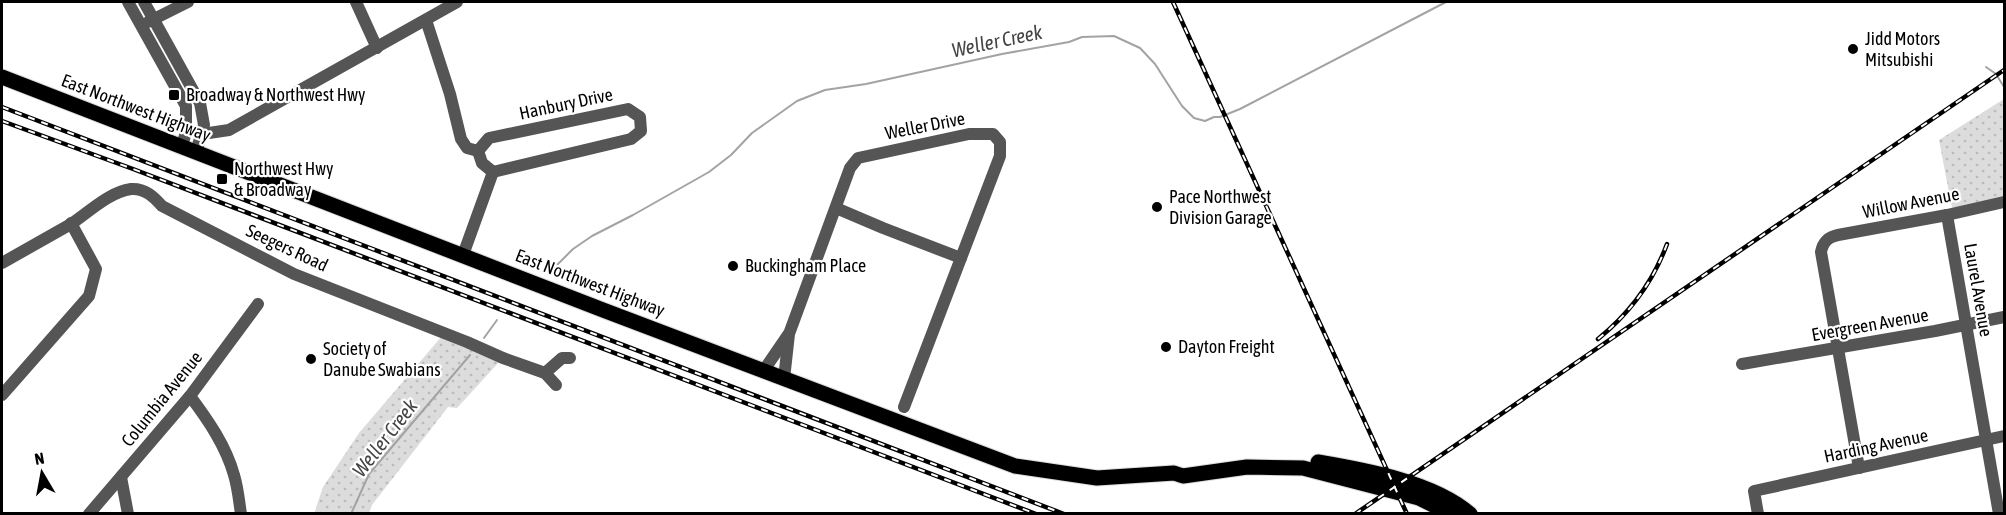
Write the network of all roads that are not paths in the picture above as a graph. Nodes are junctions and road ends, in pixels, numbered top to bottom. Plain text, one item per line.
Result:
1 (128, 2) edge
2 (144, 2) edge
3 (188, 2) edge
4 (356, 2) edge
5 (458, 2) edge
6 (154, 19) junction
7 (426, 20) junction
8 (141, 25) junction
9 (377, 48) junction
10 (4, 78) edge
11 (203, 119) junction
12 (229, 130) junction
13 (201, 134) junction
14 (189, 149) junction
15 (478, 152) junction
16 (493, 172) junction
17 (2004, 202) edge
18 (836, 208) junction
19 (1947, 215) junction
20 (71, 223) junction
21 (463, 255) junction
22 (961, 258) junction
23 (2, 263) edge
24 (258, 304) dead end
25 (2004, 317) edge
26 (1966, 326) junction
27 (789, 334) junction
28 (1838, 349) junction
29 (570, 358) dead end
30 (1742, 364) dead end
31 (764, 370) junction
32 (545, 373) junction
33 (784, 379) junction
34 (556, 385) dead end
35 (2, 395) edge
36 (190, 396) junction
37 (904, 407) dead end
38 (2004, 436) edge
39 (1987, 440) junction
40 (1859, 468) junction
41 (1174, 473) junction
42 (121, 477) junction
43 (89, 513) edge
44 (128, 513) edge
45 (241, 513) edge
46 (1451, 513) edge
47 (1470, 513) edge
48 (1758, 513) edge
49 (1999, 513) edge

1 - 8 street
2 - 6 street
3 - 6 street
4 - 9 street
5 - 7 street
6 - 8 street
6 - 11 street
7 - 9 street
7 - 15 street
8 - 14 street
9 - 12 street
10 - 14 main road, East Northwest Highway
11 - 12 street
11 - 13 street
12 - 13 street
13 - 14 street
14 - 21 main road, East Northwest Highway
15 - 16 street
15 - 16 street, Hanbury Drive
16 - 21 street
17 - 19 street, Willow Avenue
18 - 22 street
18 - 22 street, Weller Drive
18 - 27 street
19 - 26 street, Laurel Avenue
19 - 28 street, Willow Avenue
20 - 23 street, Seegers Road
20 - 32 street, Seegers Road
20 - 35 street
21 - 31 main road, East Northwest Highway
22 - 37 street
24 - 36 street, Columbia Avenue
25 - 26 street, Evergreen Avenue
26 - 28 street, Evergreen Avenue
26 - 39 street, Laurel Avenue
27 - 31 street
27 - 33 street
28 - 30 street, Evergreen Avenue
28 - 40 street
29 - 32 street
31 - 33 main road, East Northwest Highway
32 - 34 street
33 - 41 main road, East Northwest Highway
36 - 42 street, Columbia Avenue
36 - 45 street
38 - 39 street, Harding Avenue
39 - 40 street, Harding Avenue
39 - 49 street, Laurel Avenue
40 - 48 street, Harding Avenue
41 - 46 main road, East Northwest Highway
41 - 47 main road, East Northwest Highway
42 - 43 street, Columbia Avenue
42 - 44 street

